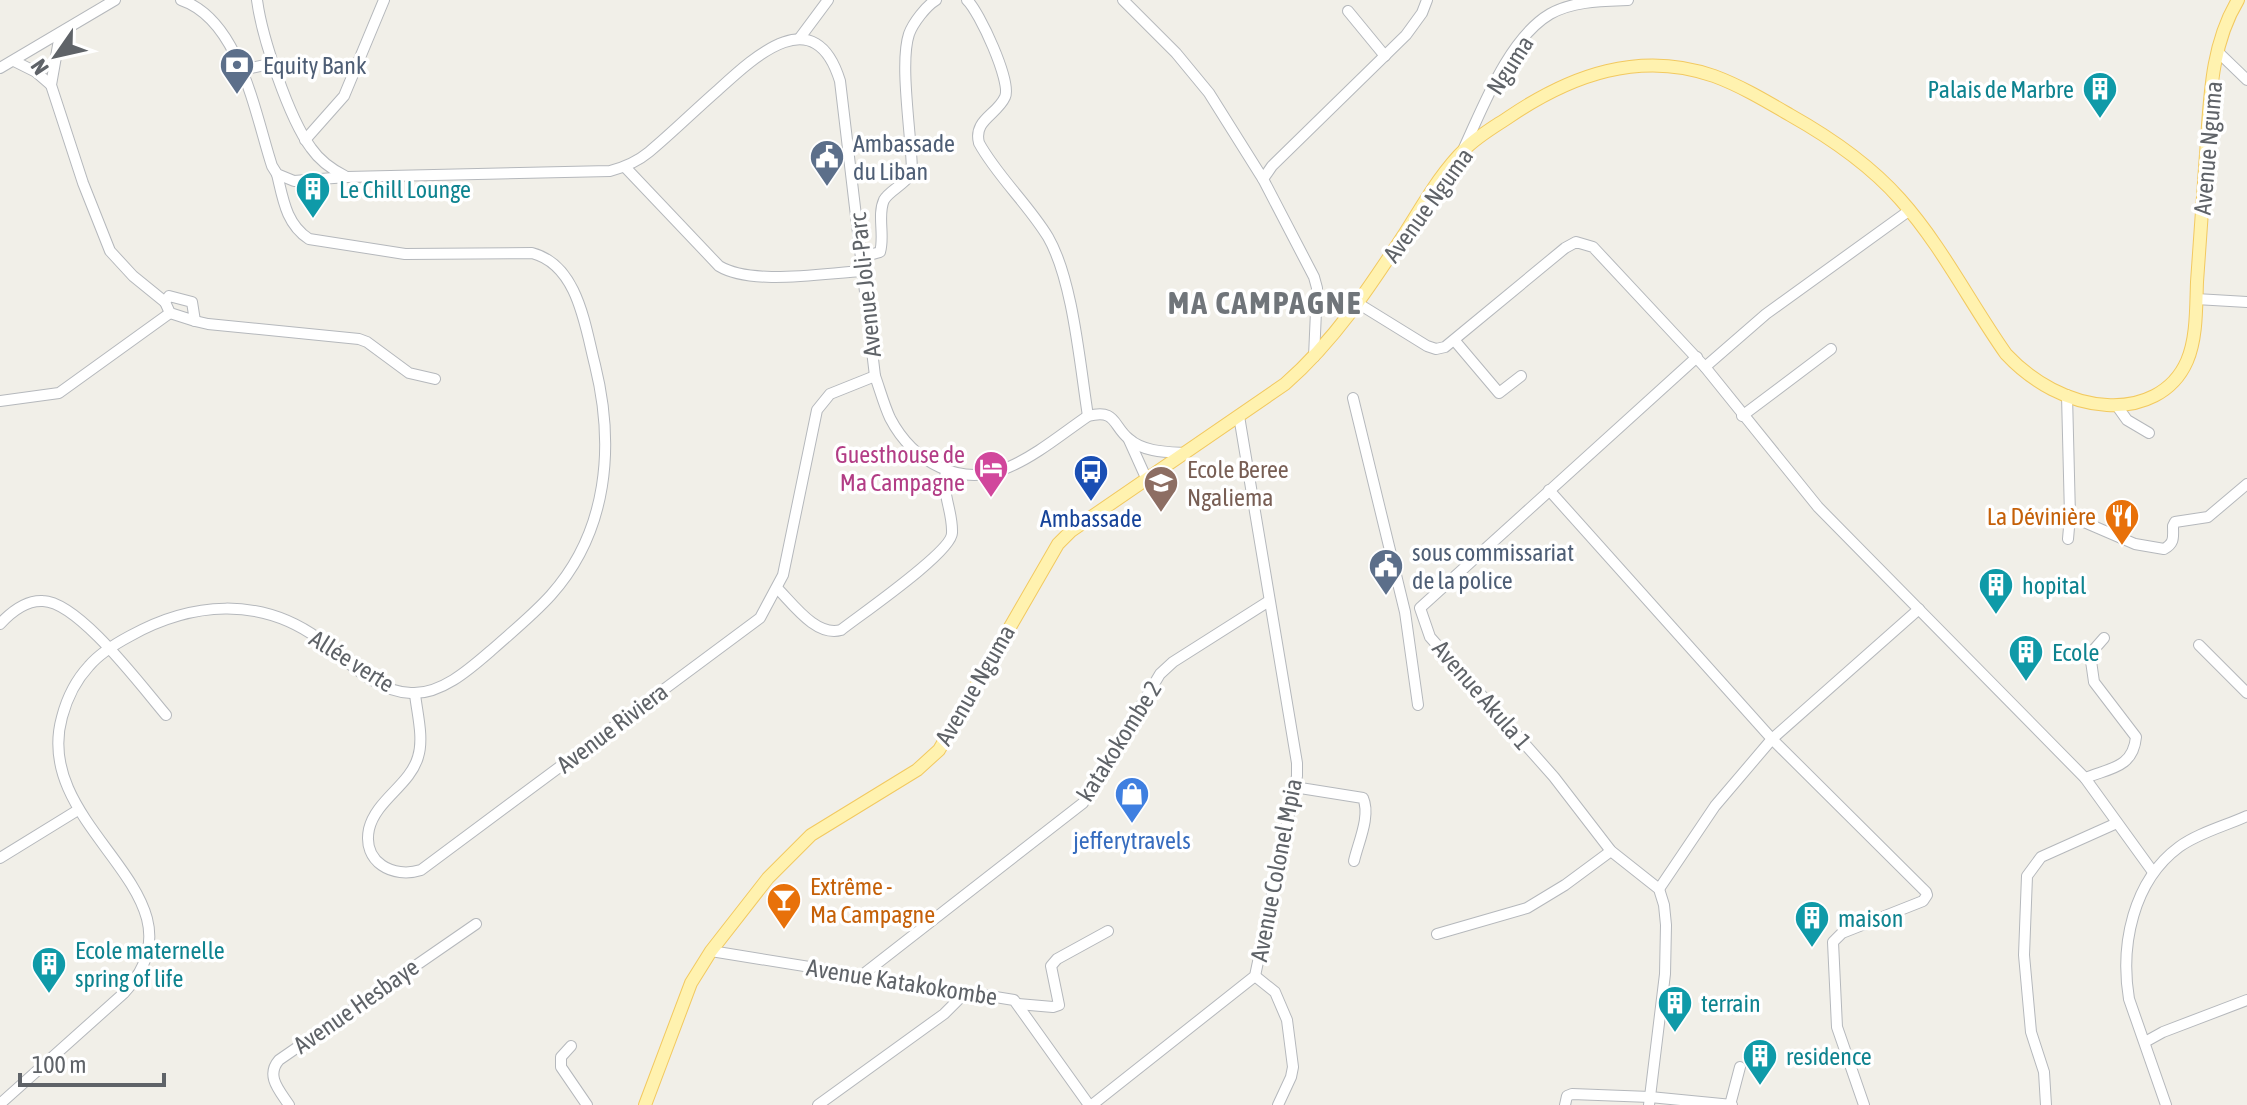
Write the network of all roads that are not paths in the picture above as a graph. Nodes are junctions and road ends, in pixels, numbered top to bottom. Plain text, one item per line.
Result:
1 (115, 0) edge
2 (257, 0) edge
3 (384, 0) edge
4 (828, 0) edge
5 (936, 0) edge
6 (967, 0) edge
7 (1427, 0) edge
8 (1628, 0) edge
9 (2238, 0) edge
10 (186, 1) edge
11 (1124, 2) edge
12 (1348, 11) dead end
13 (60, 34) junction
14 (799, 39) junction
15 (2218, 52) junction
16 (1385, 56) junction
17 (14, 61) junction
18 (274, 63) junction
19 (0, 68) edge
20 (242, 70) junction
21 (2247, 80) edge
22 (51, 85) junction
23 (305, 140) junction
24 (1463, 150) junction
25 (625, 167) junction
26 (277, 174) junction
27 (347, 177) junction
28 (1263, 179) junction
29 (1910, 210) junction
30 (862, 257) junction
31 (864, 271) junction
32 (2196, 299) junction
33 (165, 302) junction
34 (2247, 302) edge
35 (1359, 304) junction
36 (170, 313) junction
37 (195, 321) junction
38 (1455, 341) junction
39 (1831, 349) dead end
40 (1314, 357) junction
41 (1697, 357) junction
42 (1705, 367) junction
43 (875, 376) junction
44 (1521, 376) dead end
45 (435, 379) dead end
46 (2067, 395) junction
47 (1353, 398) dead end
48 (0, 401) edge
49 (2117, 406) junction
50 (1088, 416) junction
51 (1239, 416) junction
52 (1742, 416) junction
53 (2149, 433) dead end
54 (1129, 440) junction
55 (1185, 453) junction
56 (946, 471) junction
57 (1147, 480) junction
58 (2247, 484) edge
59 (1549, 490) junction
60 (2070, 516) junction
61 (2068, 539) dead end
62 (777, 588) junction
63 (1269, 601) junction
64 (1420, 608) junction
65 (1919, 609) junction
66 (1405, 612) junction
67 (0, 624) edge
68 (2104, 638) dead end
69 (2199, 645) dead end
70 (109, 648) junction
71 (2247, 693) edge
72 (415, 694) junction
73 (1418, 705) dead end
74 (166, 715) dead end
75 (1772, 739) junction
76 (2085, 778) junction
77 (1294, 787) junction
78 (78, 810) junction
79 (2247, 816) edge
80 (2117, 823) junction
81 (1611, 851) junction
82 (0, 858) edge
83 (1354, 861) dead end
84 (2153, 872) junction
85 (1659, 889) junction
86 (476, 924) dead end
87 (1108, 931) dead end
88 (1437, 934) dead end
89 (711, 951) junction
90 (861, 976) junction
91 (1255, 976) junction
92 (964, 994) junction
93 (2247, 1000) edge
94 (1018, 1004) junction
95 (2136, 1020) junction
96 (2163, 1032) junction
97 (2145, 1042) junction
98 (571, 1046) dead end
99 (1740, 1067) dead end
100 (1566, 1100) edge
101 (1649, 1101) edge
102 (0, 1104) edge
103 (289, 1105) edge
104 (587, 1105) edge
105 (645, 1105) edge
106 (818, 1105) edge
107 (1090, 1105) edge
108 (1278, 1105) edge
109 (1731, 1105) edge
110 (1864, 1105) edge
111 (2046, 1105) edge
112 (2166, 1105) edge

1 - 13 street
2 - 18 street
3 - 23 street
4 - 14 street
5 - 30 street
6 - 50 street
7 - 16 street
8 - 24 street, Nguma
9 - 15 main road, Avenue Nguma
10 - 20 street, Allée verte
11 - 28 street
12 - 16 street
13 - 17 street
13 - 22 street
14 - 25 street
14 - 30 street, Avenue Joli-Parc
15 - 21 street
15 - 32 main road, Avenue Nguma
16 - 28 street
17 - 19 street
17 - 22 street
18 - 20 street
18 - 23 street
20 - 26 street, Allée verte
22 - 33 street
23 - 27 street
24 - 29 main road, Avenue Nguma
24 - 35 main road, Avenue Nguma
25 - 27 street
25 - 31 street
26 - 27 street
26 - 72 street, Allée verte
28 - 40 street
29 - 42 street
29 - 46 main road, Avenue Nguma
30 - 31 street, Avenue Joli-Parc
31 - 43 street, Avenue Joli-Parc
32 - 34 street
32 - 49 main road, Avenue Nguma
33 - 36 street
33 - 37 street
35 - 38 street
35 - 40 main road, Avenue Nguma
36 - 37 street
36 - 48 street
37 - 45 street
38 - 41 street
38 - 44 street
39 - 52 street
40 - 51 main road, Avenue Nguma
41 - 42 street
41 - 59 street
42 - 52 street
43 - 56 street, Avenue Joli-Parc
43 - 62 street, Avenue Riviera
46 - 49 main road, Avenue Nguma
46 - 60 street
47 - 66 street
49 - 53 street
50 - 54 street
50 - 56 street
51 - 55 main road, Avenue Nguma
51 - 63 street, Avenue Colonel Mpia
52 - 65 street
54 - 55 street
54 - 57 street
55 - 57 main road, Avenue Nguma
56 - 62 street
57 - 89 main road, Avenue Nguma
58 - 60 street
59 - 64 street
59 - 75 street
60 - 61 street
62 - 72 street, Avenue Riviera
63 - 77 street, Avenue Colonel Mpia
63 - 90 street, katakokombe 2
64 - 66 street
64 - 81 street, Avenue Akula 1
65 - 75 street
65 - 76 street
66 - 73 street
67 - 70 street
68 - 76 street
69 - 71 street
70 - 72 street, Allée verte
70 - 74 street
70 - 78 street, Allée verte
75 - 85 street
75 - 110 street
76 - 80 street
77 - 83 street
77 - 91 street, Avenue Colonel Mpia
78 - 82 street
78 - 102 street, Allée verte
79 - 84 street
80 - 84 street
80 - 111 street
81 - 85 street, Avenue Akula 1
81 - 88 street
84 - 95 street
85 - 101 street
86 - 103 street, Avenue Hesbaye
87 - 94 street
89 - 90 street, Avenue Katakokombe
89 - 105 main road, Avenue Nguma
90 - 92 street, Avenue Katakokombe
91 - 107 street, Avenue Colonel Mpia
91 - 108 street
92 - 94 street, Avenue Katakokombe
92 - 106 street
93 - 96 street
94 - 107 street, Avenue Katakokombe
95 - 96 street
95 - 97 street
96 - 97 street
97 - 112 street
98 - 104 street
99 - 109 street
100 - 101 street
101 - 109 street

